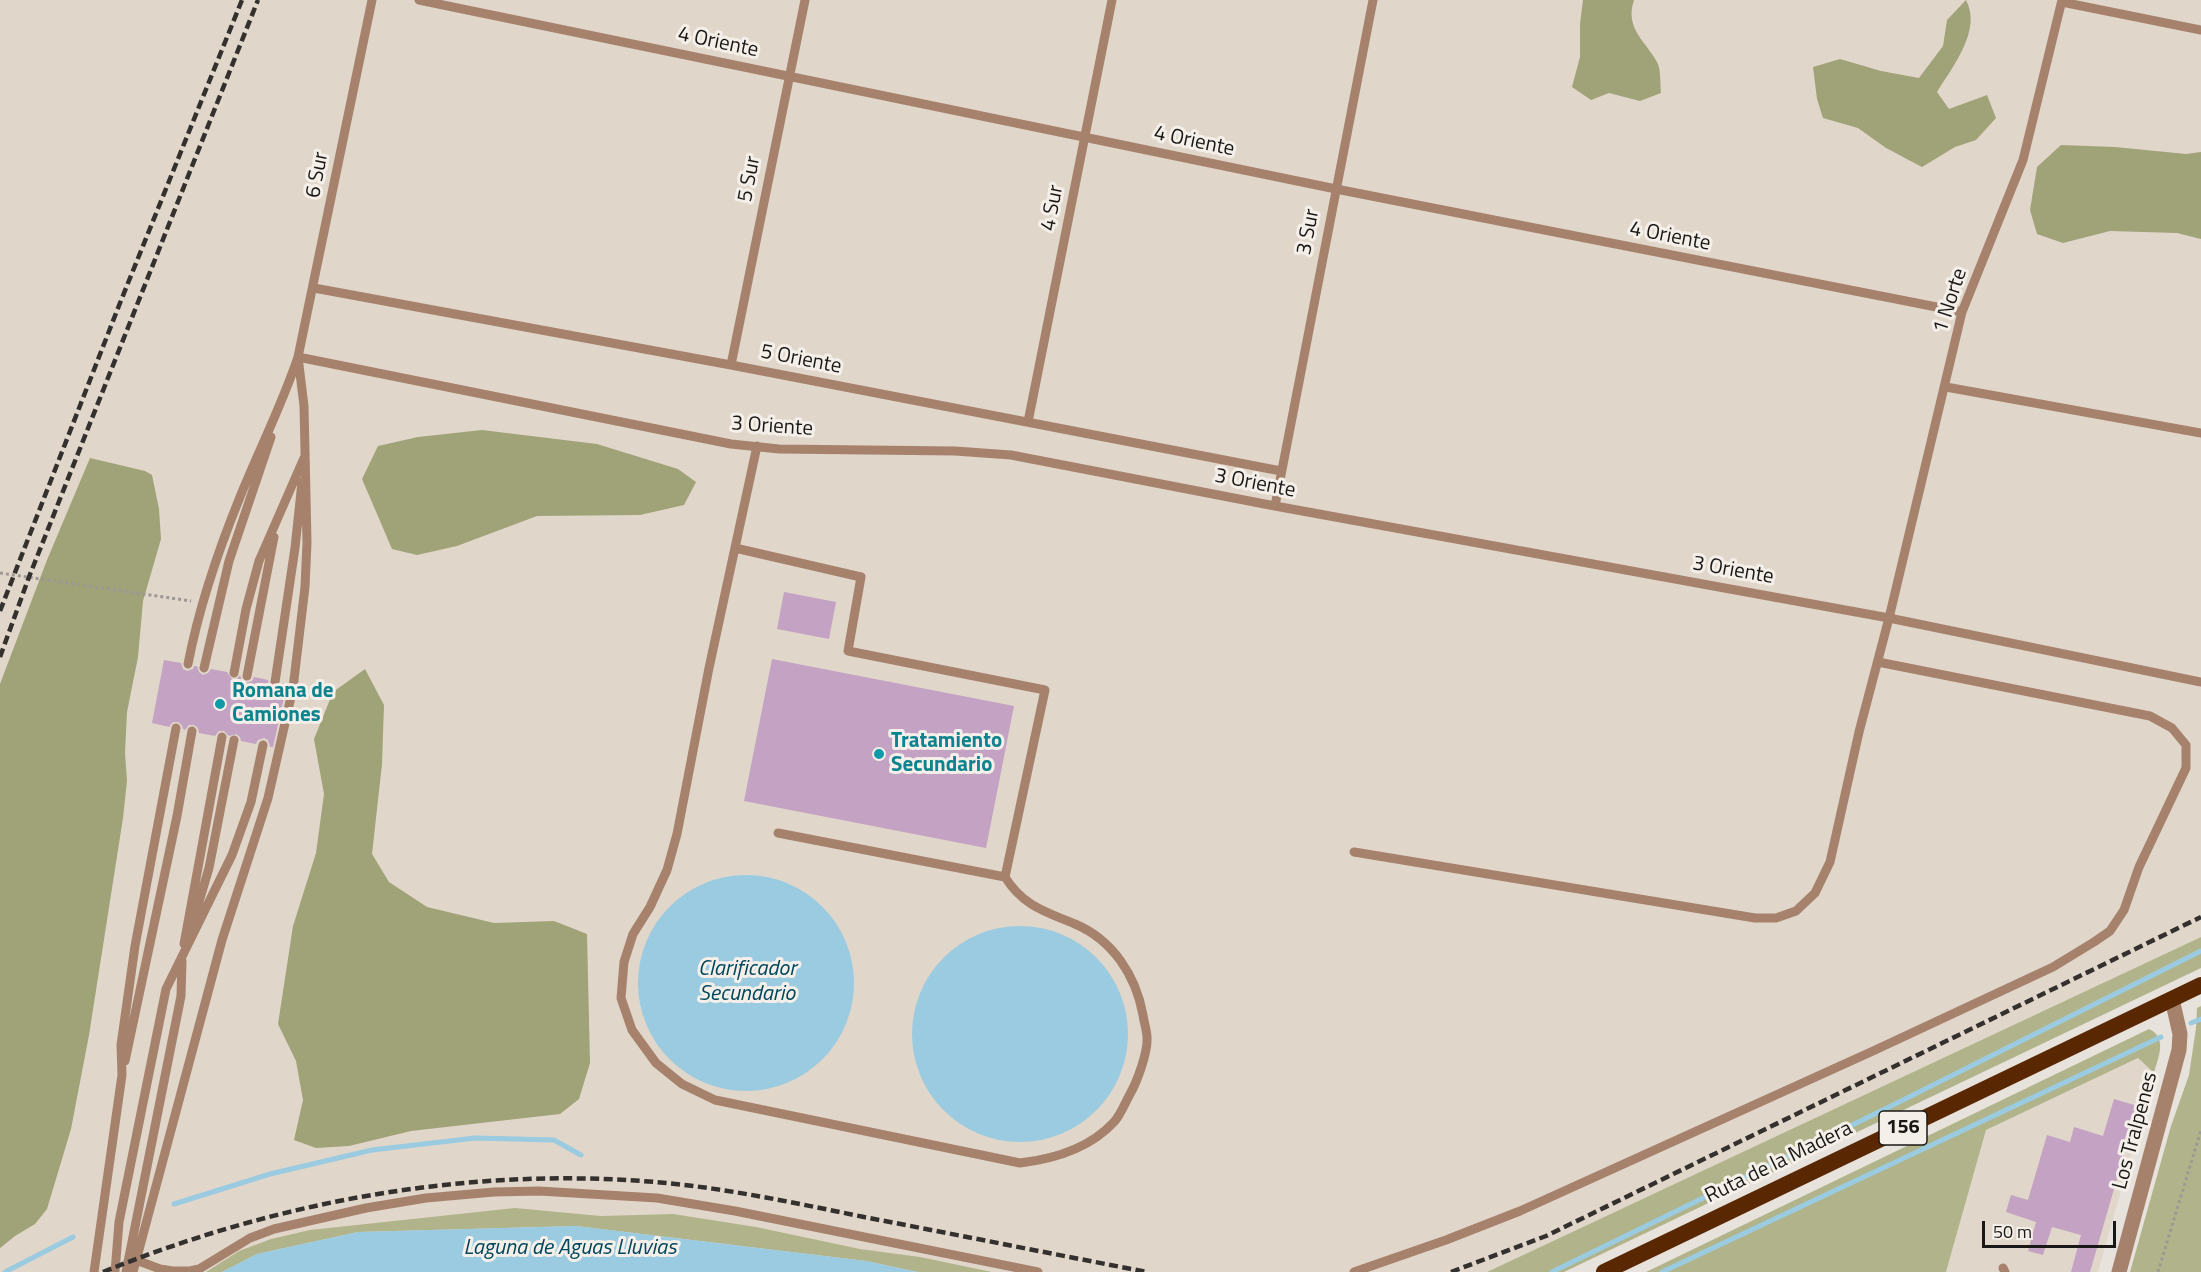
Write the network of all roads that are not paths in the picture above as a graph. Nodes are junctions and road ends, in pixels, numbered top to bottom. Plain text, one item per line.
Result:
1 (372, 0) edge
2 (419, 0) edge
3 (805, 0) edge
4 (1112, 0) edge
5 (1373, 0) edge
6 (2062, 1) edge
7 (2201, 30) edge
8 (789, 76) junction
9 (1085, 137) junction
10 (1336, 189) junction
11 (314, 288) junction
12 (1962, 312) junction
13 (298, 357) junction
14 (731, 365) junction
15 (1946, 387) junction
16 (277, 414) junction
17 (1028, 422) junction
18 (2201, 433) edge
19 (757, 446) junction
20 (306, 453) junction
21 (1281, 471) junction
22 (1275, 506) junction
23 (277, 521) junction
24 (735, 548) junction
25 (1889, 618) junction
26 (1878, 662) junction
27 (188, 664) dead end
28 (204, 668) dead end
29 (234, 673) dead end
30 (247, 676) dead end
31 (275, 682) dead end
32 (2201, 682) edge
33 (176, 728) dead end
34 (192, 731) dead end
35 (222, 737) dead end
36 (234, 740) dead end
37 (263, 745) dead end
38 (778, 833) dead end
39 (1354, 852) dead end
40 (1005, 877) junction
41 (182, 958) junction
42 (2201, 985) edge
43 (2172, 999) junction
44 (122, 1075) junction
45 (136, 1260) junction
46 (94, 1272) edge
47 (115, 1272) edge
48 (126, 1272) edge
49 (133, 1272) edge
50 (1038, 1272) edge
51 (1354, 1272) edge
52 (1604, 1272) edge
53 (2119, 1272) edge

1 - 11 lane, 6 Sur
2 - 8 lane, 4 Oriente
3 - 8 lane, 5 Sur
4 - 9 lane, 4 Sur
5 - 10 lane, 3 Sur
6 - 7 lane
6 - 12 lane, 1 Norte
8 - 9 lane, 4 Oriente
8 - 14 lane, 5 Sur
9 - 10 lane, 4 Oriente
9 - 17 lane, 4 Sur
10 - 12 lane, 4 Oriente
10 - 21 lane, 3 Sur
11 - 13 lane, 6 Sur
11 - 14 lane, 5 Oriente
12 - 15 lane, 1 Norte
13 - 16 lane
13 - 19 lane, 3 Oriente
13 - 20 lane
14 - 17 lane, 5 Oriente
15 - 18 lane
15 - 25 lane, 1 Norte
16 - 27 lane
16 - 28 lane
17 - 21 lane, 5 Oriente
19 - 22 lane, 3 Oriente
19 - 24 lane
20 - 23 lane
20 - 31 lane
20 - 45 lane
21 - 22 lane, 3 Sur
22 - 25 lane, 3 Oriente
23 - 29 lane
23 - 30 lane
24 - 40 lane
24 - 40 lane
25 - 26 lane, 1 Norte
25 - 32 lane, 3 Oriente
26 - 39 lane, 1 Norte
26 - 51 lane
33 - 44 lane
34 - 44 lane
35 - 41 lane
36 - 41 lane
37 - 41 lane
38 - 40 lane
41 - 47 lane
41 - 48 lane
42 - 43 highway, Ruta de la Madera / 156
43 - 52 highway, Ruta de la Madera / 156
43 - 53 street, Los Tralpenes
44 - 46 lane
45 - 49 lane
45 - 50 lane

